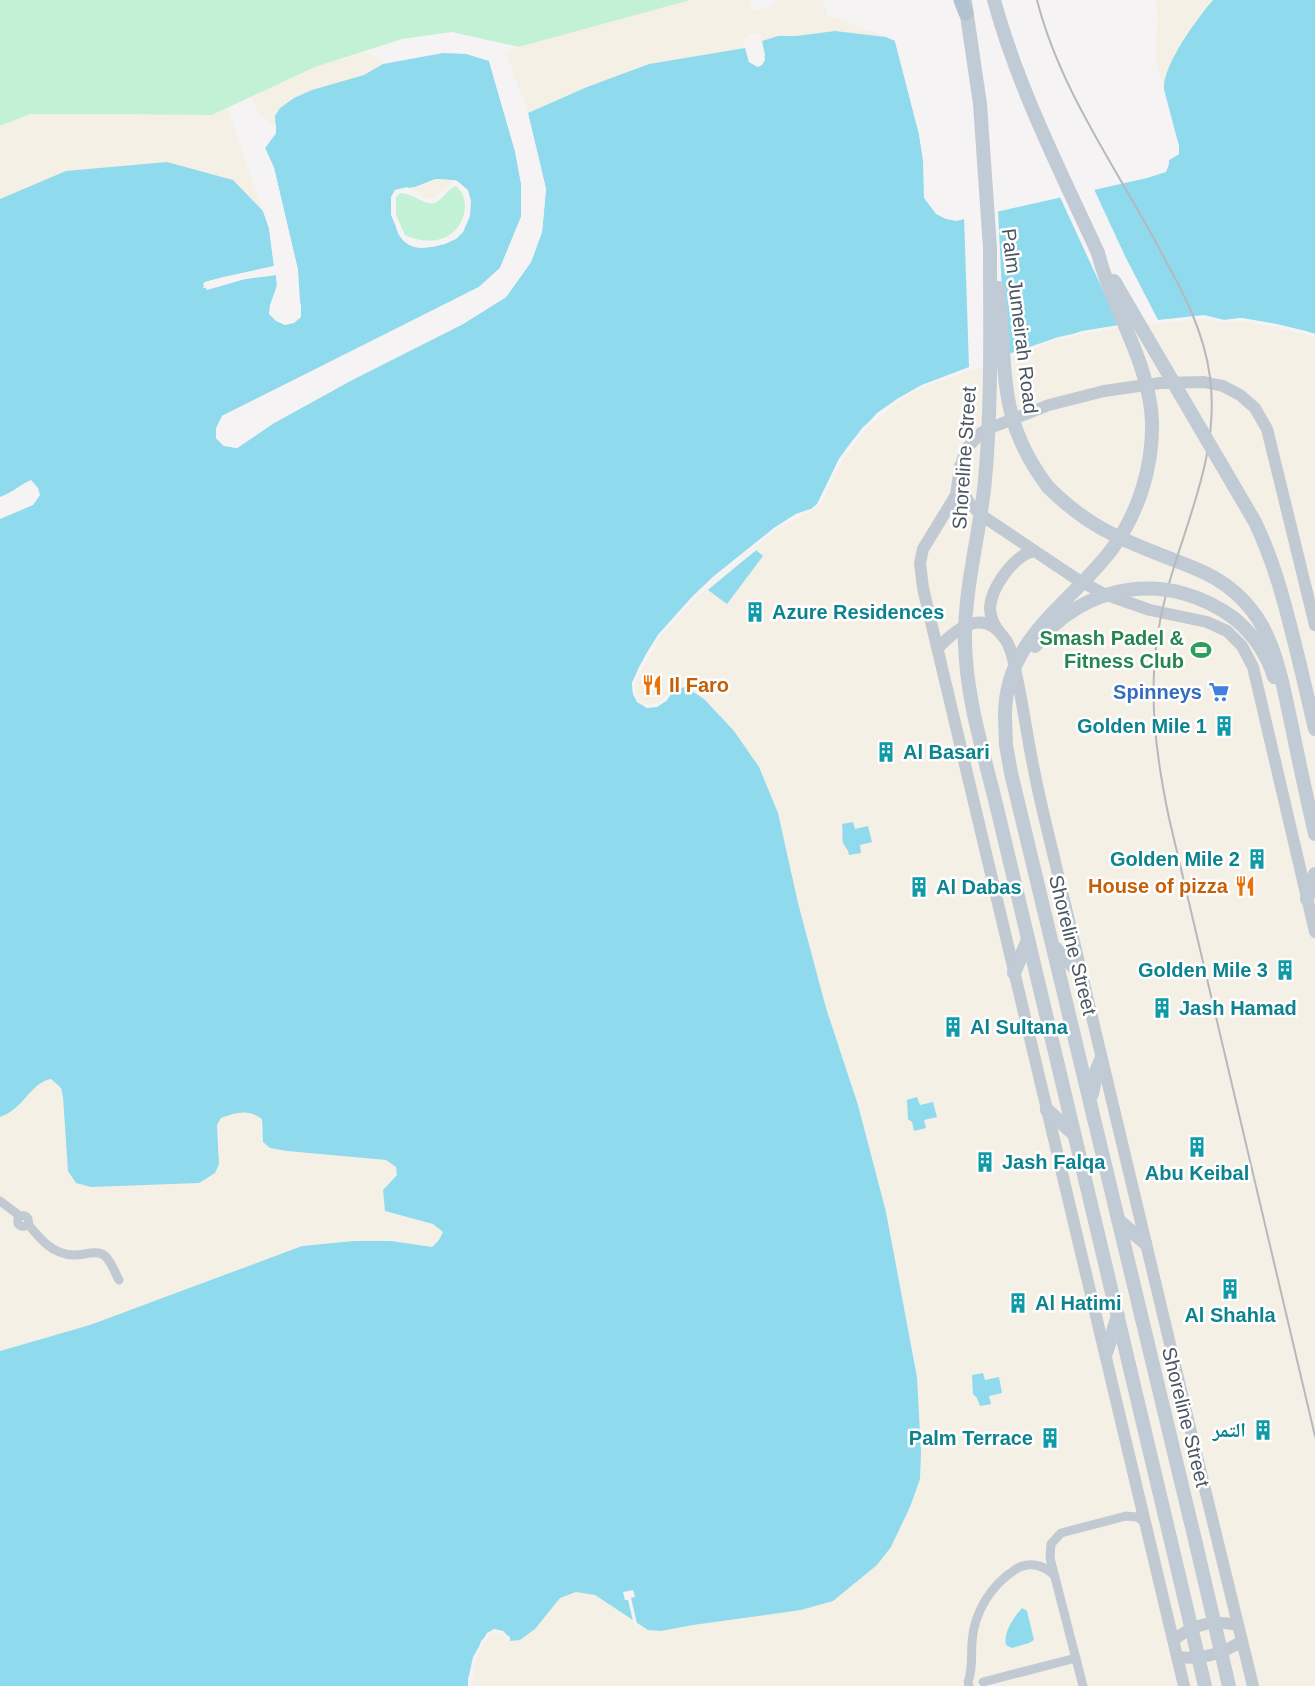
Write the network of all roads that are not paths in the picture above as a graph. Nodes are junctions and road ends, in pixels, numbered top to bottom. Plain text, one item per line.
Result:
1 (994, 0) edge
2 (964, 4) edge
3 (990, 248) junction
4 (1098, 253) junction
5 (959, 486) junction
6 (1034, 550) junction
7 (1315, 625) edge
8 (1000, 634) junction
9 (939, 648) junction
10 (1005, 717) junction
11 (1315, 729) edge
12 (1293, 732) junction
13 (1315, 834) edge
14 (1315, 874) edge
15 (1307, 899) junction
16 (1315, 932) edge
17 (1027, 942) junction
18 (1054, 946) junction
19 (1014, 973) junction
20 (1080, 973) junction
21 (1101, 1060) junction
22 (1091, 1099) junction
23 (1047, 1110) junction
24 (1074, 1134) junction
25 (0, 1201) edge
26 (1118, 1220) junction
27 (1145, 1243) junction
28 (119, 1280) dead end
29 (1118, 1316) junction
30 (1106, 1353) junction
31 (1146, 1523) junction
32 (1054, 1575) junction
33 (1237, 1625) junction
34 (1174, 1640) junction
35 (1242, 1641) junction
36 (1178, 1657) junction
37 (1076, 1658) junction
38 (968, 1683) edge
39 (983, 1684) edge
40 (1083, 1686) edge
41 (1184, 1686) edge
42 (1205, 1686) edge
43 (1229, 1686) edge
44 (1253, 1686) edge

1 - 4 main road
2 - 3 main road, Palm Jumeirah Road
3 - 12 main road, Palm Jumeirah Road, bridge
3 - 17 main road, Shoreline Street, bridge
4 - 10 main road, Shoreline Street, bridge
4 - 11 main road, bridge
5 - 6 street
5 - 7 street
5 - 9 street
6 - 8 street
6 - 15 street
8 - 9 street
8 - 20 street
9 - 19 street
10 - 12 main road, bridge
10 - 18 main road, Shoreline Street
12 - 13 main road, Palm Jumeirah Road
14 - 15 main road
15 - 16 street
17 - 19 main road
17 - 24 main road, Shoreline Street
18 - 20 main road
18 - 22 main road, Shoreline Street
19 - 23 street
20 - 21 street
21 - 22 main road
21 - 27 street
22 - 26 main road, Shoreline Street
23 - 24 main road
23 - 30 street
24 - 29 main road, Shoreline Street
25 - 28 street
26 - 27 main road
26 - 43 main road, Shoreline Street, bridge
27 - 33 street
29 - 30 main road
29 - 42 main road, Shoreline Street, bridge
30 - 31 street
31 - 32 street
31 - 34 street
32 - 37 street
32 - 38 street
33 - 34 street
33 - 35 street
34 - 36 street
35 - 36 street
35 - 44 street
36 - 41 street
37 - 39 street
37 - 40 street
38 - 39 street

